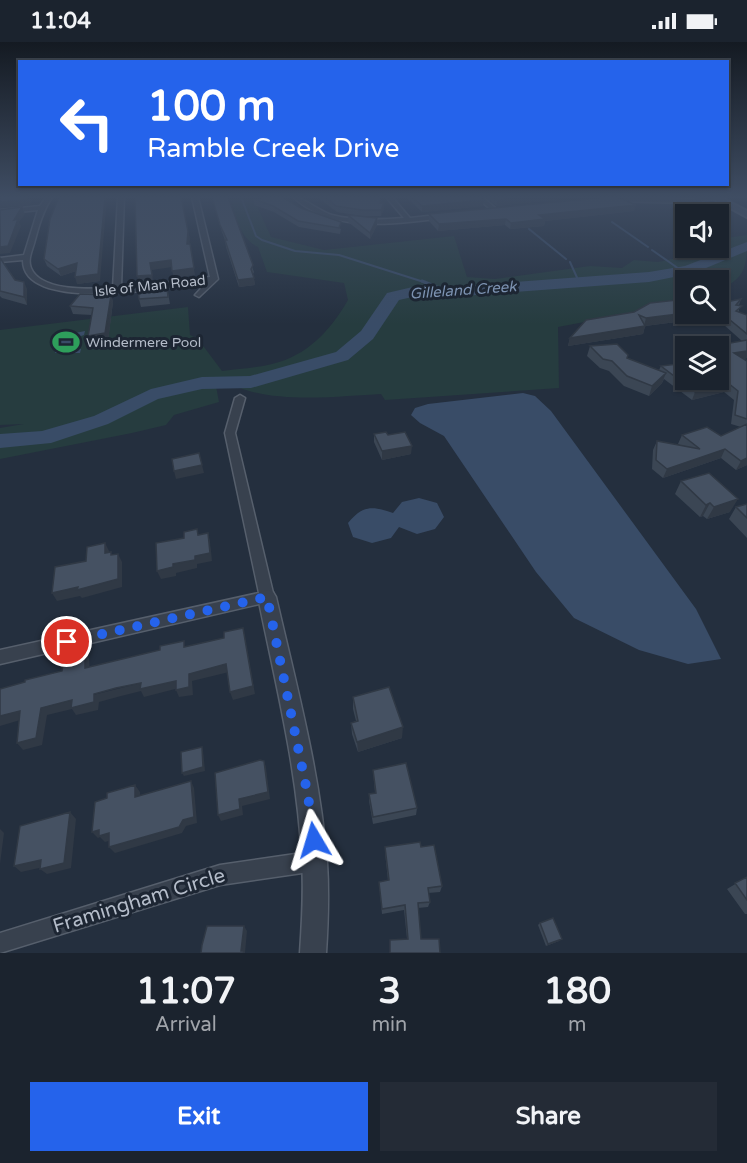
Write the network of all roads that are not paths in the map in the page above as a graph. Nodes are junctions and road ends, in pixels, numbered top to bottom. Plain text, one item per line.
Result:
1 (32, 240) edge
2 (119, 240) edge
3 (205, 240) edge
4 (27, 257) junction
5 (0, 260) edge
6 (214, 279) junction
7 (117, 290) junction
8 (199, 296) dead end
9 (240, 398) dead end
10 (267, 597) junction
11 (0, 657) edge
12 (316, 861) junction
13 (0, 944) edge
14 (313, 953) edge

1 - 4 street
2 - 7 street
3 - 6 street
4 - 5 street
4 - 7 street, Isle of Man Road
6 - 7 street, Isle of Man Road
6 - 8 street
9 - 10 street
10 - 11 street
10 - 12 street
12 - 13 street, Framingham Circle
12 - 14 street

